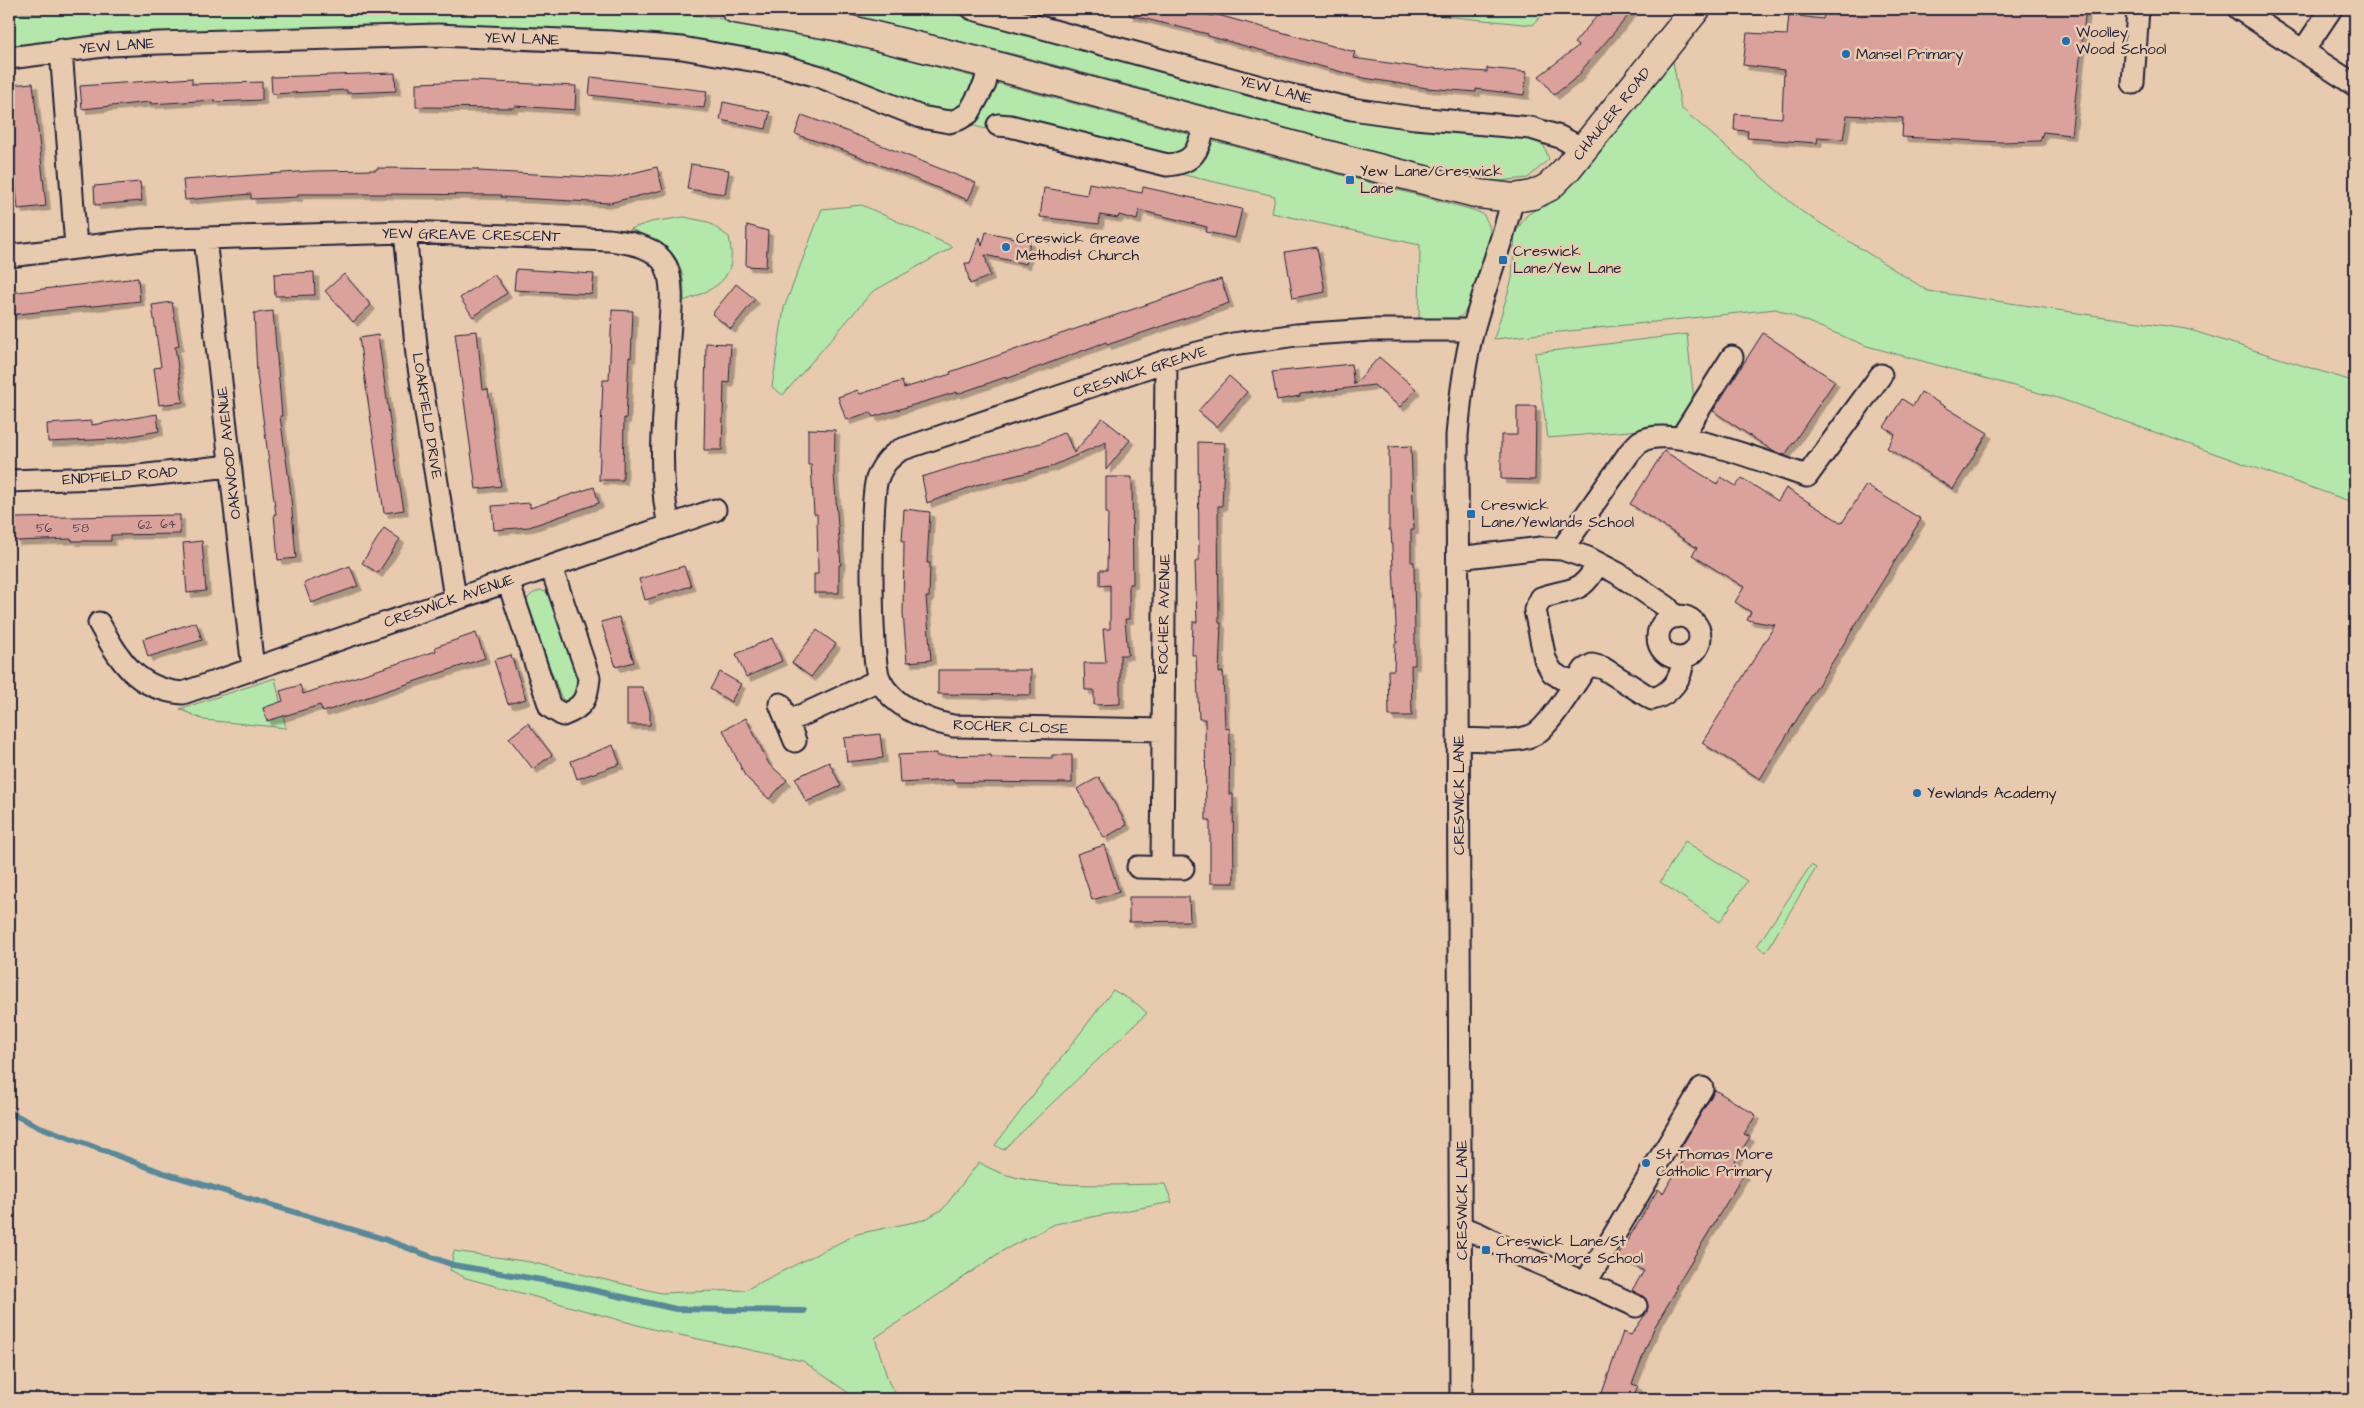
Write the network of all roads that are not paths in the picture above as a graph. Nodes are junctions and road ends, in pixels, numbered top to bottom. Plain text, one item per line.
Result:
1 (735, 9) edge
2 (973, 9) edge
3 (1696, 9) edge
4 (2138, 9) edge
5 (2239, 9) edge
6 (2331, 9) edge
7 (61, 50) junction
8 (2303, 51) junction
9 (9, 58) edge
10 (989, 64) junction
11 (2133, 83) dead end
12 (2355, 86) edge
13 (1206, 121) junction
14 (998, 125) dead end
15 (1583, 150) junction
16 (1513, 198) junction
17 (405, 232) junction
18 (205, 238) junction
19 (76, 247) junction
20 (9, 256) edge
21 (1473, 330) junction
22 (1732, 357) dead end
23 (1166, 361) junction
24 (1881, 375) dead end
25 (1682, 438) junction
26 (230, 466) junction
27 (9, 481) edge
28 (714, 510) dead end
29 (669, 526) junction
30 (1562, 549) junction
31 (1458, 558) junction
32 (1598, 564) junction
33 (551, 567) junction
34 (508, 581) junction
35 (455, 598) junction
36 (1675, 617) junction
37 (100, 622) dead end
38 (1682, 658) junction
39 (253, 669) junction
40 (879, 680) junction
41 (1577, 681) junction
42 (787, 722) dead end
43 (1163, 730) junction
44 (1458, 738) junction
45 (1138, 867) dead end
46 (1162, 868) junction
47 (1184, 868) dead end
48 (1702, 1088) dead end
49 (1461, 1229) junction
50 (1586, 1282) junction
51 (1636, 1306) dead end
52 (1462, 1399) edge

1 - 10 main road
2 - 15 street, YEW LANE
3 - 15 main road, CHAUCER ROAD
4 - 11 street
5 - 8 street
6 - 8 street
7 - 9 street, YEW LANE
7 - 10 street, YEW LANE
7 - 19 street
8 - 12 street
10 - 13 main road
13 - 14 street
13 - 16 main road
15 - 16 main road, CHAUCER ROAD
16 - 21 street, CRESWICK LANE
17 - 18 street, YEW GREAVE CRESCENT
17 - 29 street, YEW GREAVE CRESCENT
17 - 35 street, LOAKFIELD DRIVE
18 - 19 street, YEW GREAVE CRESCENT
18 - 26 street, OAKWOOD AVENUE
19 - 20 street, YEW GREAVE CRESCENT
21 - 23 street, CRESWICK GREAVE
21 - 31 street, CRESWICK LANE
22 - 25 street
23 - 40 street, CRESWICK GREAVE
23 - 43 street, ROCHER AVENUE
24 - 25 street
25 - 30 street
26 - 27 street, ENDFIELD ROAD
26 - 39 street, OAKWOOD AVENUE
28 - 29 street, CRESWICK AVENUE
29 - 33 street, CRESWICK AVENUE
30 - 31 street
30 - 32 street
31 - 44 street, CRESWICK LANE
32 - 36 street
32 - 41 street
33 - 34 street, CRESWICK AVENUE
33 - 34 street
34 - 35 street, CRESWICK AVENUE
35 - 39 street, CRESWICK AVENUE
36 - 38 street
36 - 38 street
37 - 39 street, CRESWICK AVENUE
38 - 41 street
40 - 42 street
40 - 43 street, ROCHER CLOSE
41 - 44 street
43 - 46 street, ROCHER AVENUE
44 - 49 street, CRESWICK LANE
45 - 46 street
46 - 47 street
48 - 50 street
49 - 50 street
49 - 52 street, CRESWICK LANE
50 - 51 street

